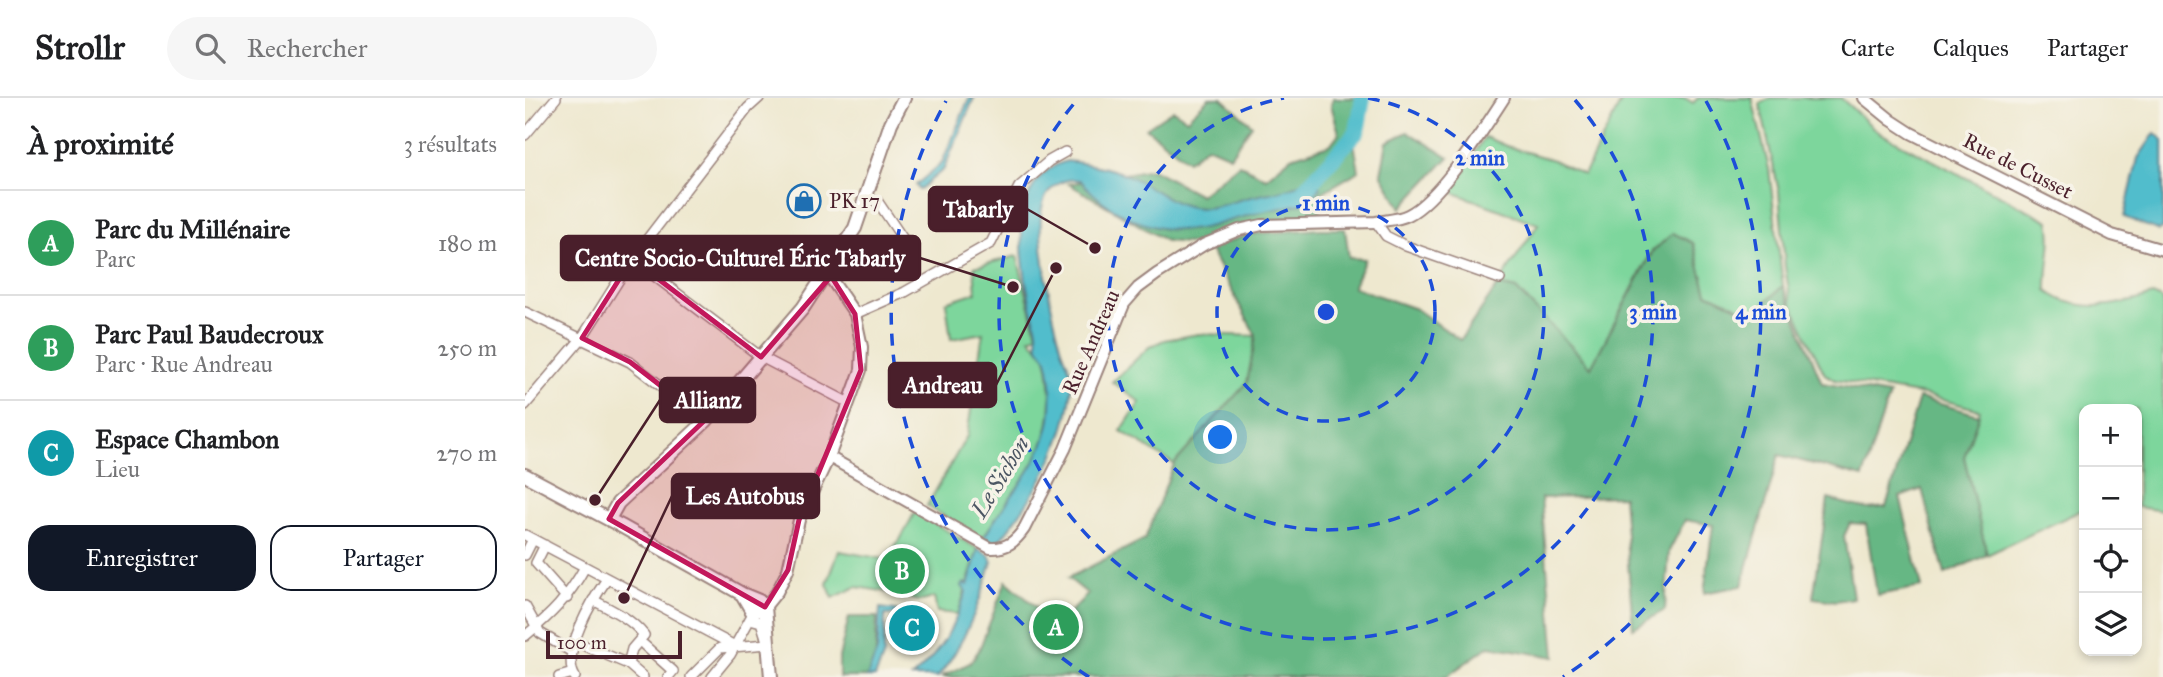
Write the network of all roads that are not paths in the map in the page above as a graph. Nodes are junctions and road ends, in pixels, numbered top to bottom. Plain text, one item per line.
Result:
1 (556, 98) edge
2 (759, 98) edge
3 (904, 98) edge
4 (1504, 98) edge
5 (1864, 98) edge
6 (525, 135) edge
7 (1065, 152) dead end
8 (865, 197) junction
9 (1377, 222) junction
10 (902, 239) dead end
11 (2163, 250) edge
12 (632, 259) junction
13 (827, 273) junction
14 (1500, 279) dead end
15 (525, 312) edge
16 (855, 314) junction
17 (582, 338) junction
18 (761, 357) junction
19 (849, 403) junction
20 (525, 405) edge
21 (706, 421) junction
22 (829, 457) junction
23 (525, 475) edge
24 (609, 519) junction
25 (529, 537) edge
26 (545, 545) junction
27 (525, 555) edge
28 (585, 566) junction
29 (607, 579) junction
30 (567, 598) junction
31 (593, 600) junction
32 (525, 606) edge
33 (756, 613) junction
34 (535, 627) junction
35 (525, 636) edge
36 (576, 642) junction
37 (768, 643) junction
38 (644, 645) dead end
39 (735, 646) junction
40 (572, 652) junction
41 (628, 664) junction
42 (574, 675) edge
43 (559, 677) edge
44 (643, 677) edge
45 (668, 677) edge
46 (691, 677) edge
47 (712, 677) edge
48 (771, 677) edge

1 - 6 street
2 - 12 street
3 - 8 main road
4 - 9 street, Rue Andreau
5 - 11 street, Rue de Cusset
7 - 16 street
8 - 10 street
8 - 13 main road
9 - 14 street
9 - 22 street, Rue Andreau
12 - 17 street
12 - 18 street
13 - 16 street
13 - 18 main road
15 - 17 street
16 - 19 street
17 - 20 street
17 - 21 street
18 - 19 street
18 - 21 main road
19 - 22 street
21 - 24 main road
22 - 33 street
23 - 24 main road
24 - 33 main road
25 - 26 street
25 - 27 street
26 - 28 street
26 - 30 street
28 - 29 street
28 - 30 street
29 - 31 street
29 - 39 street
30 - 34 street
31 - 36 street
31 - 41 street
32 - 34 street
33 - 37 main road
33 - 39 street
34 - 35 street
34 - 40 street
36 - 40 street
36 - 41 street
37 - 39 street
37 - 48 main road
38 - 45 street
39 - 46 street
39 - 47 street
40 - 42 street
41 - 44 street
42 - 43 street

